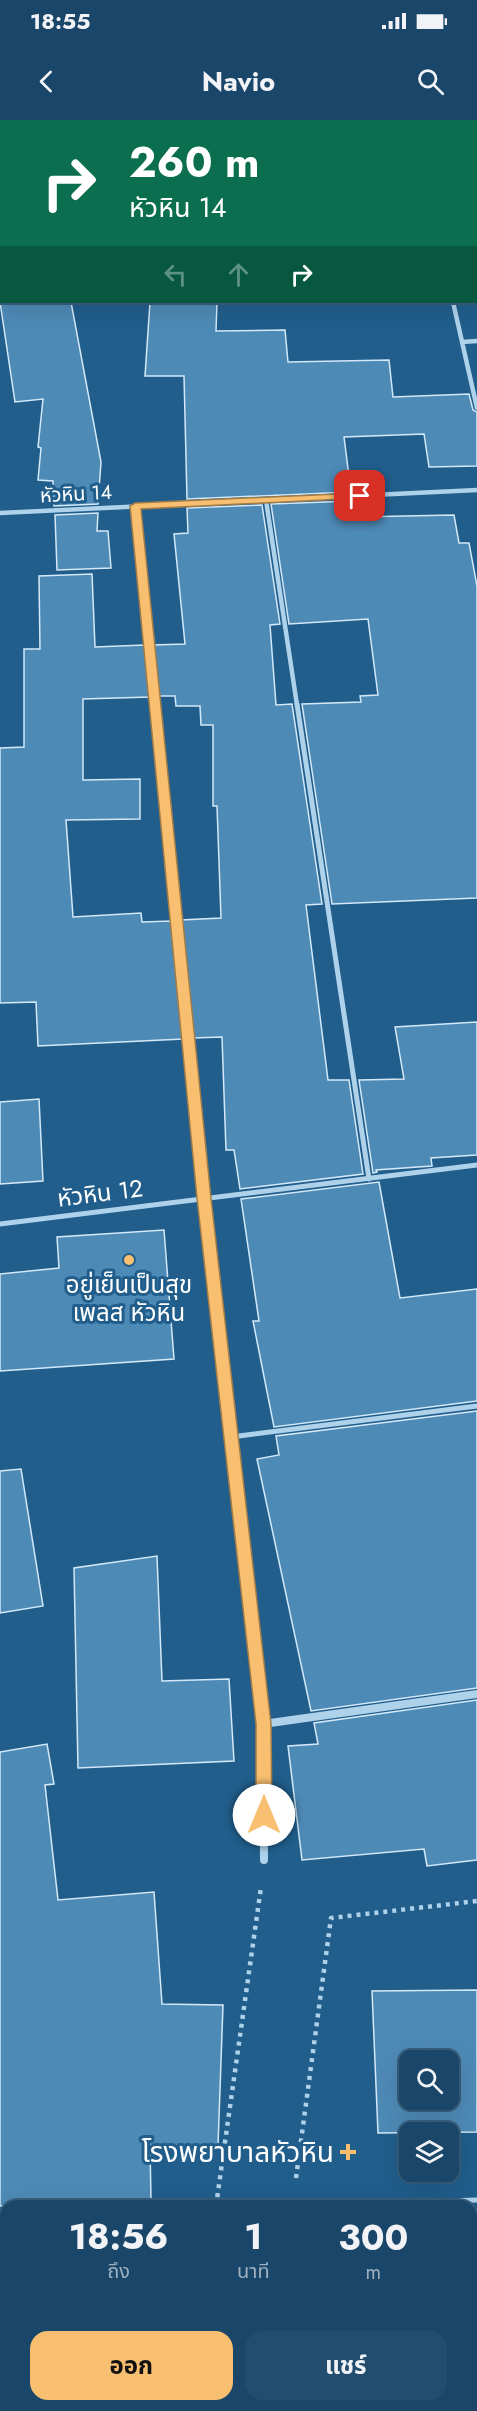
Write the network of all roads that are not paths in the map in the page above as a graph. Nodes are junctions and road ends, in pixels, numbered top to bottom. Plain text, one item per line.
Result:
1 (453, 303) edge
2 (477, 341) edge
3 (462, 342) junction
4 (477, 408) edge
5 (477, 490) edge
6 (266, 500) junction
7 (135, 506) junction
8 (0, 513) edge
9 (477, 1165) edge
10 (369, 1179) junction
11 (204, 1198) junction
12 (0, 1224) edge
13 (477, 1406) edge
14 (231, 1437) junction
15 (477, 1694) edge
16 (263, 1724) junction
17 (264, 1860) road end

1 - 3 street
2 - 3 street
3 - 4 street
5 - 6 street, หัวหิน 14
6 - 7 street, หัวหิน 14
6 - 10 street
7 - 8 street, หัวหิน 14
7 - 11 street
9 - 10 street, หัวหิน 12
10 - 11 street, หัวหิน 12
11 - 12 street, หัวหิน 12
11 - 14 street
13 - 14 street
14 - 16 street
15 - 16 street
16 - 17 street

